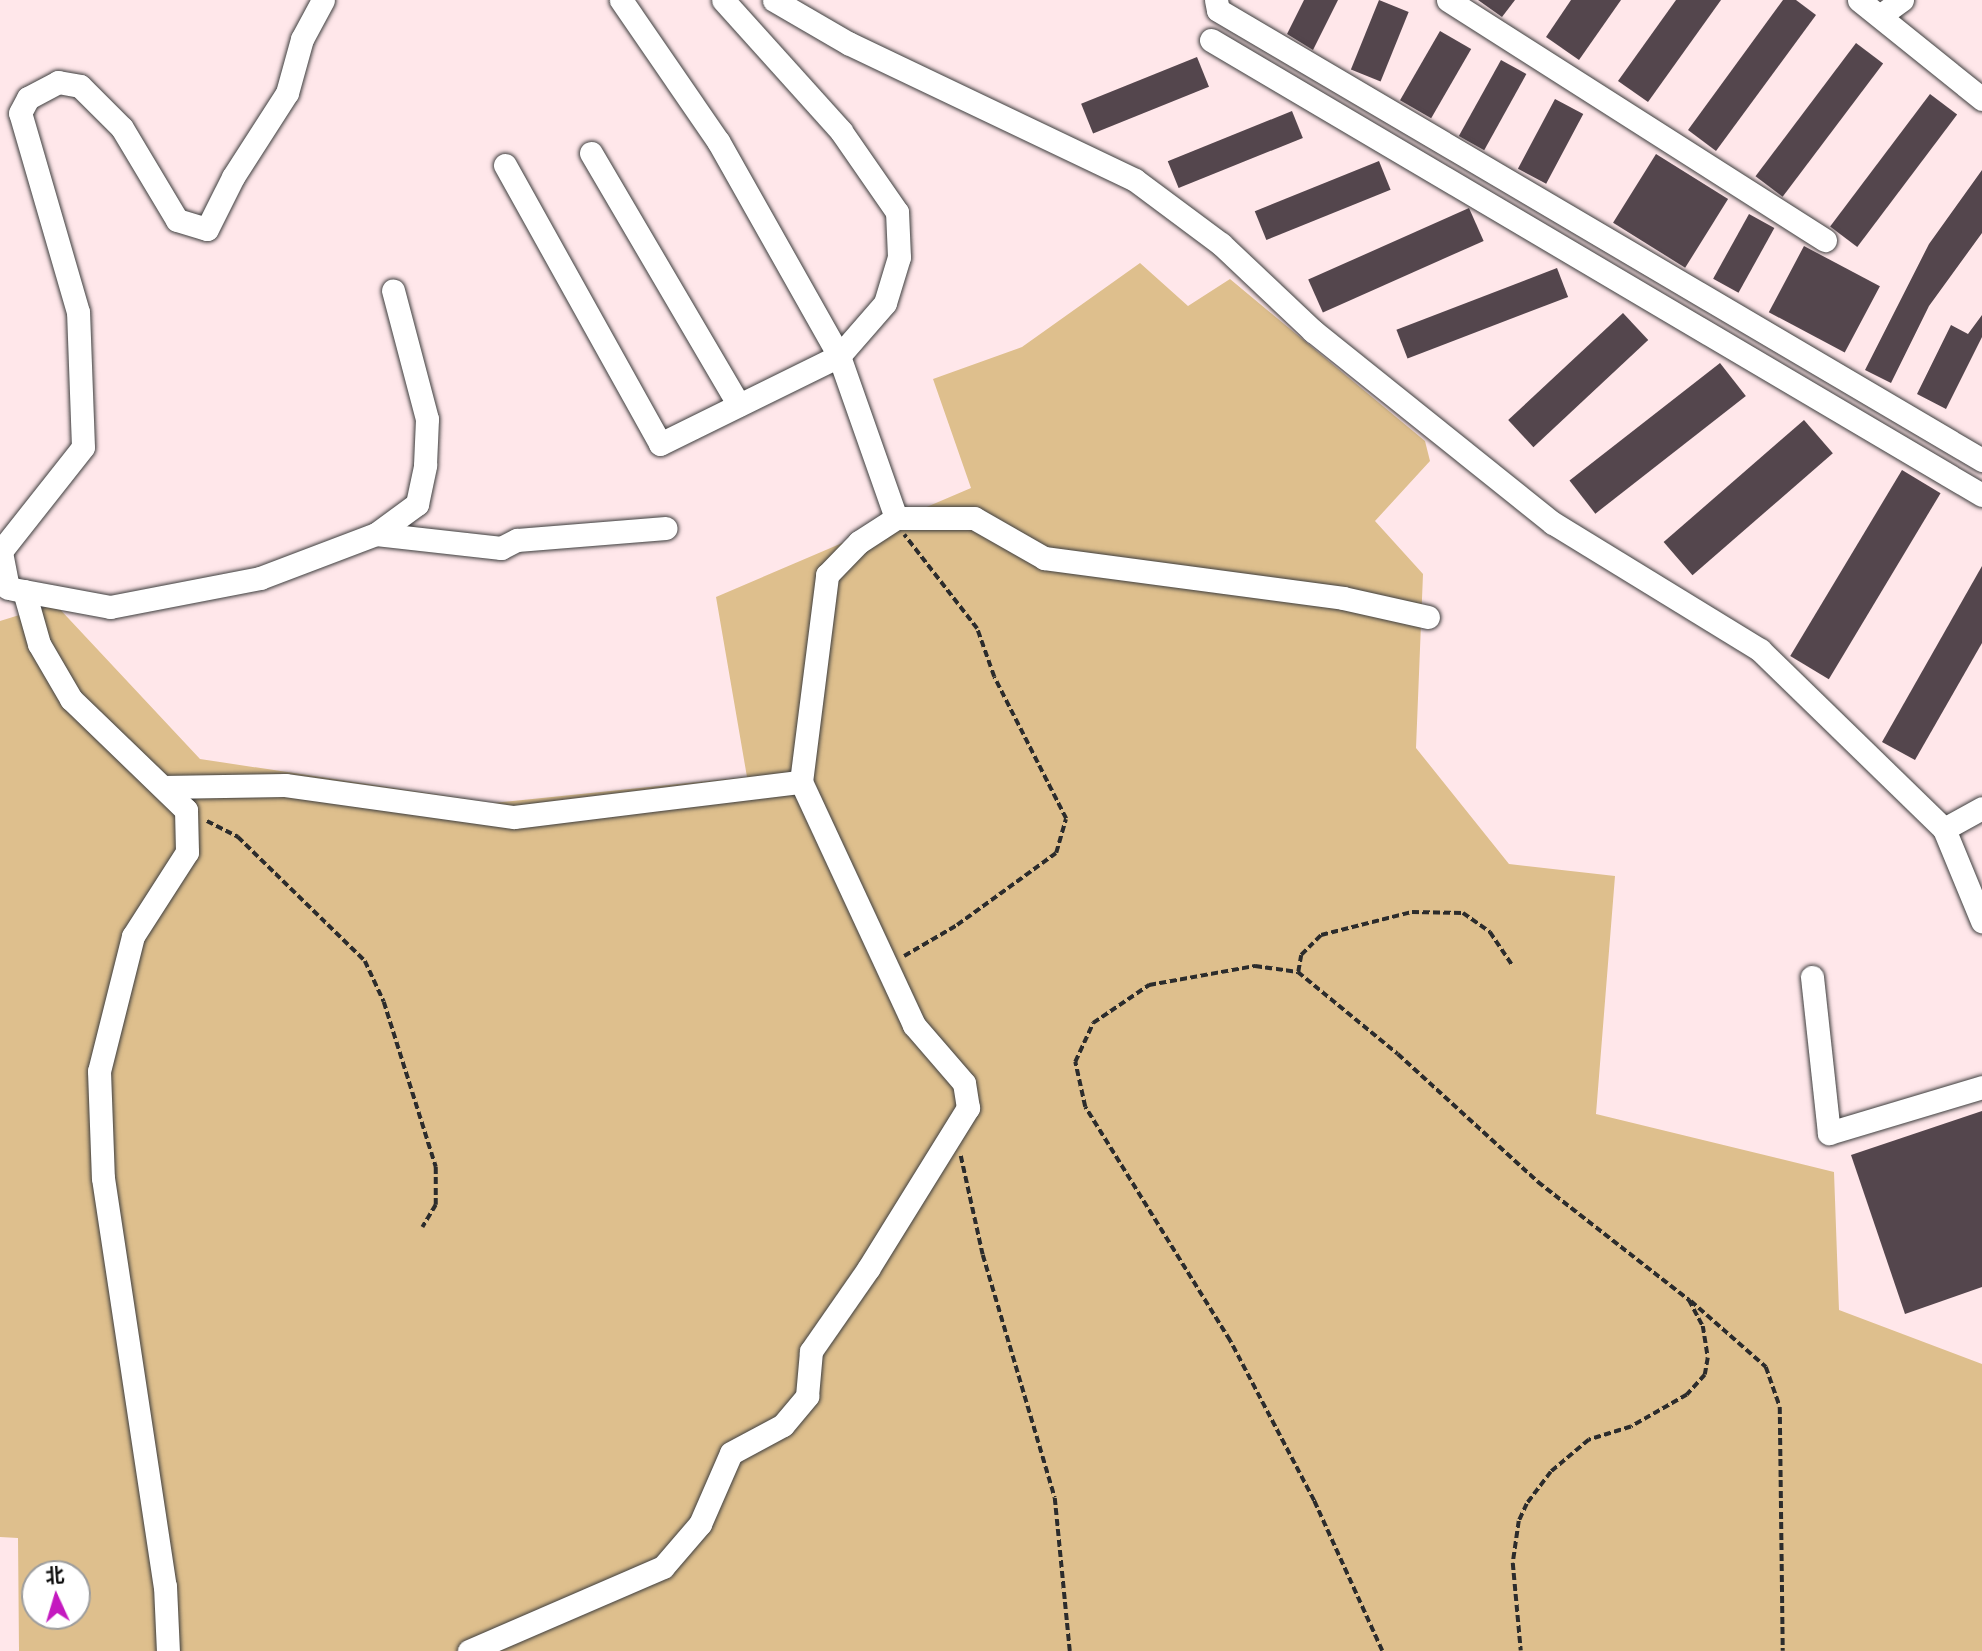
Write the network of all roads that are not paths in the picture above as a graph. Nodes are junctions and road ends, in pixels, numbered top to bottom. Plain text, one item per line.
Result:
1 (323, 0) edge
2 (621, 0) edge
3 (723, 0) edge
4 (774, 0) edge
5 (1216, 0) edge
6 (1448, 0) edge
7 (1859, 0) edge
8 (1902, 0) edge
9 (1881, 15) junction
10 (1212, 40) dead end
11 (1982, 99) edge
12 (591, 153) dead end
13 (505, 164) dead end
14 (1825, 240) dead end
15 (393, 290) dead end
16 (839, 356) junction
17 (739, 405) junction
18 (1982, 460) edge
19 (1982, 495) edge
20 (896, 518) junction
21 (666, 528) dead end
22 (376, 534) junction
23 (10, 591) edge
24 (1427, 617) dead end
25 (801, 782) junction
26 (163, 787) junction
27 (1982, 808) edge
28 (1944, 829) junction
29 (1982, 921) edge
30 (1812, 977) dead end
31 (1982, 1087) edge
32 (168, 1651) edge
33 (469, 1651) edge

1 - 23 street
2 - 16 street
3 - 16 street
4 - 28 street
5 - 18 street
6 - 14 street
7 - 9 street
8 - 9 street
9 - 11 street
10 - 19 street
12 - 17 street
13 - 17 street
15 - 22 street
16 - 17 street
16 - 20 street
20 - 24 street
20 - 25 street
21 - 22 street
22 - 23 street
23 - 26 street
25 - 26 street
25 - 33 street
26 - 32 street
27 - 28 street
28 - 29 street
30 - 31 street

